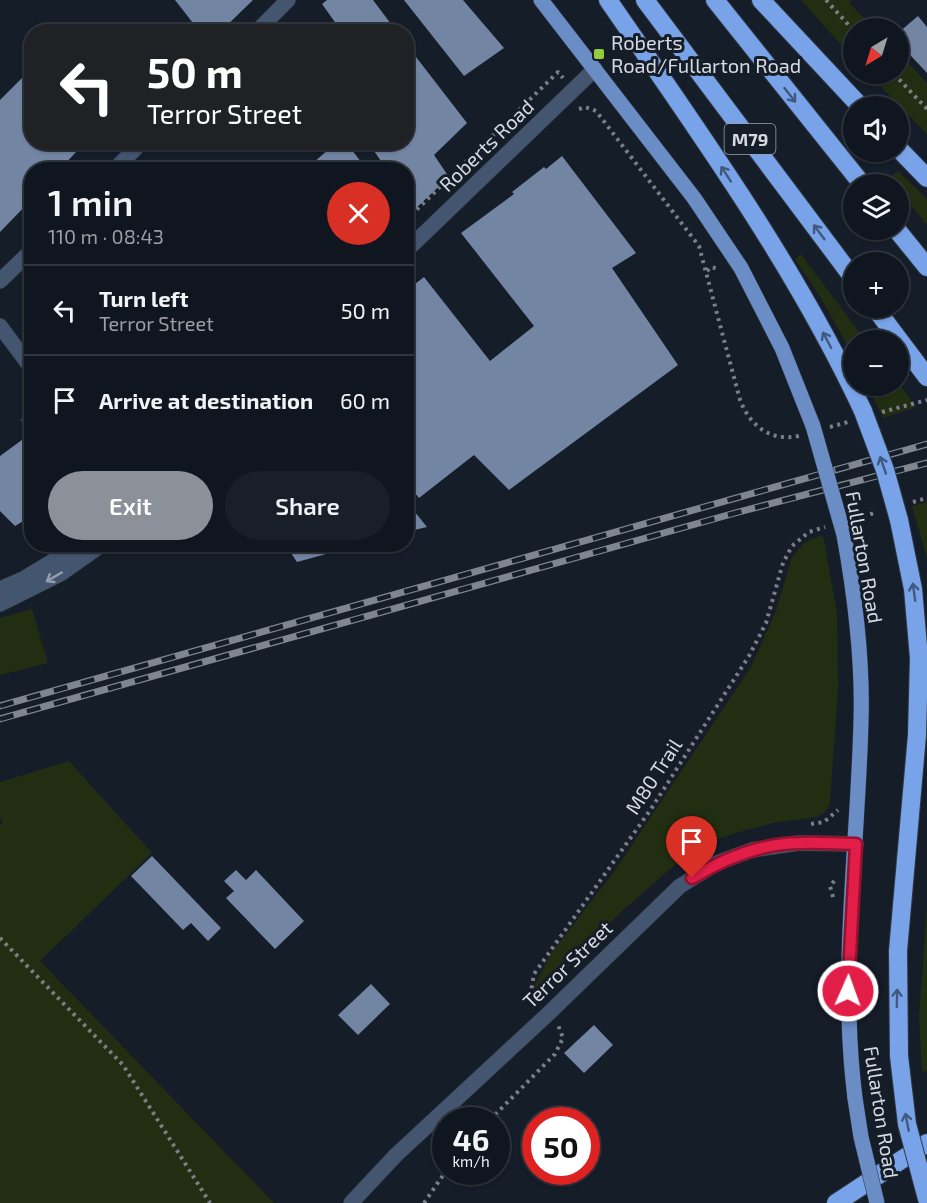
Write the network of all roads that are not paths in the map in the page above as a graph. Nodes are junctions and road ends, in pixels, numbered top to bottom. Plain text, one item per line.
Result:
1 (288, 0) edge
2 (541, 0) edge
3 (608, 0) edge
4 (645, 0) edge
5 (715, 0) edge
6 (761, 0) edge
7 (264, 24) edge
8 (595, 69) junction
9 (851, 96) edge
10 (134, 150) edge
11 (909, 159) edge
12 (122, 162) edge
13 (854, 174) edge
14 (927, 178) edge
15 (905, 240) edge
16 (414, 243) edge
17 (24, 258) edge
18 (843, 264) edge
19 (927, 267) edge
20 (0, 281) edge
21 (883, 318) edge
22 (0, 326) edge
23 (24, 358) edge
24 (927, 377) edge
25 (68, 552) edge
26 (92, 552) edge
27 (0, 589) edge
28 (0, 603) edge
29 (856, 844) junction
30 (927, 1143) edge
31 (927, 1199) edge
32 (351, 1203) edge
33 (836, 1203) edge
34 (877, 1203) edge

1 - 7 street
2 - 8 main road, Fullarton Road
31 -> 3 highway, bridge
18 -> 4 highway, M79
5 -> 13 highway
6 - 9 highway
8 - 16 street, Roberts Road
8 - 29 main road, Fullarton Road, bridge
10 - 12 street
11 - 14 highway
15 - 19 highway
17 - 20 street
21 - 24 highway
22 - 23 street
25 - 27 street
26 -> 28 street
29 - 32 street, Terror Street
29 - 34 main road, Fullarton Road, bridge
30 - 33 highway

